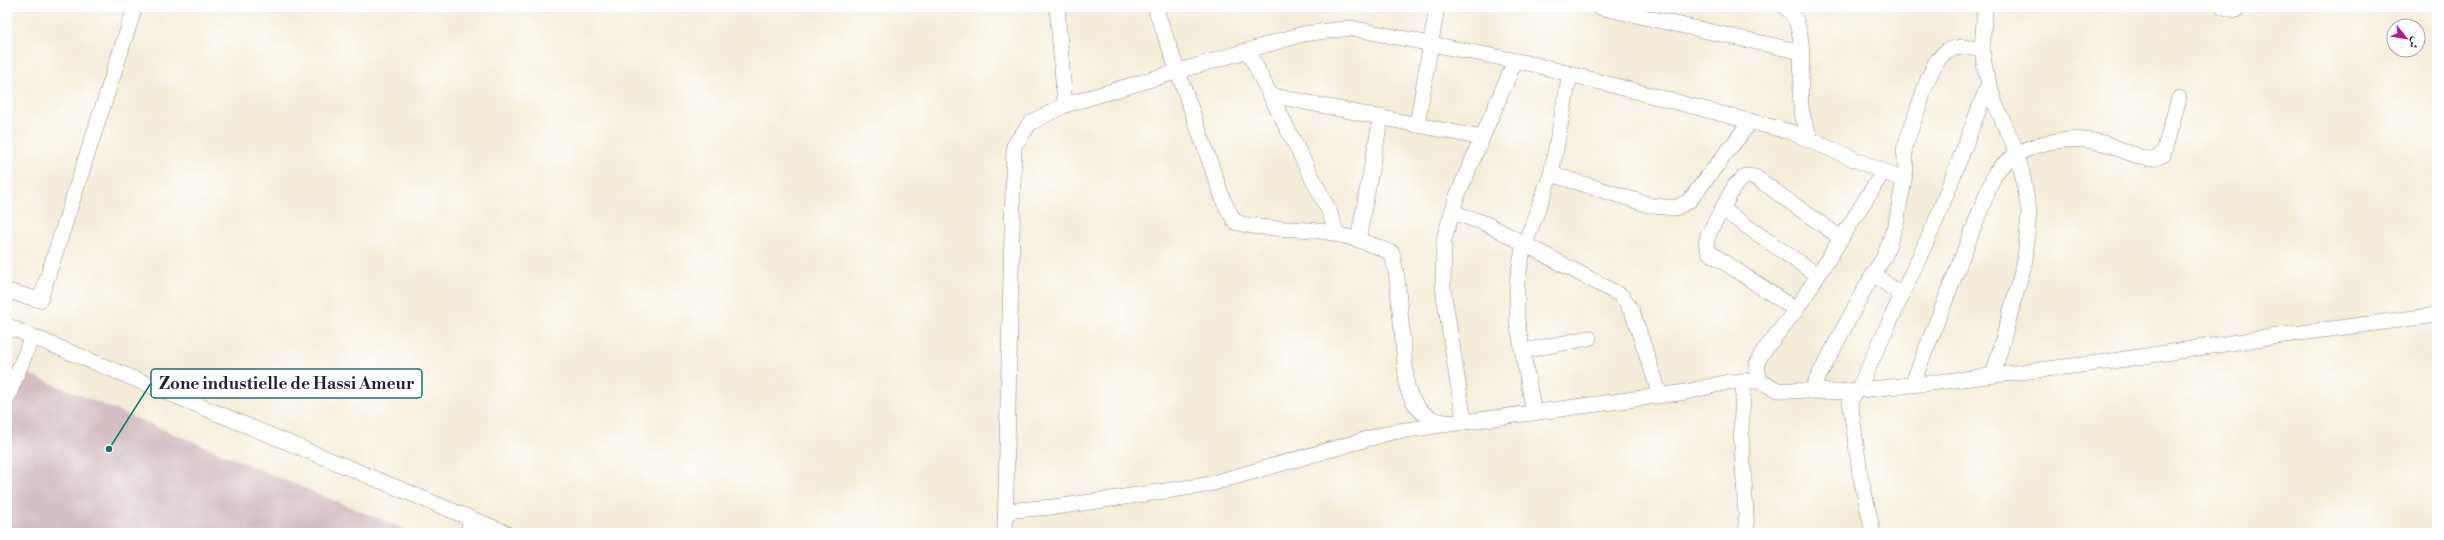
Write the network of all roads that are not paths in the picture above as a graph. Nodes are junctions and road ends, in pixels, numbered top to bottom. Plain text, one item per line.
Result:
1 (135, 7) edge
2 (1057, 7) edge
3 (1155, 7) edge
4 (1437, 7) edge
5 (1600, 7) edge
6 (1785, 7) edge
7 (1985, 7) edge
8 (1431, 44) junction
9 (1982, 50) junction
10 (1248, 51) junction
11 (1802, 52) junction
12 (1515, 61) junction
13 (1177, 72) junction
14 (1570, 74) junction
15 (1989, 83) junction
16 (1270, 95) junction
17 (2179, 98) dead end
18 (1065, 105) junction
19 (1381, 117) junction
20 (1751, 121) junction
21 (1417, 125) junction
22 (1482, 138) junction
23 (1811, 139) junction
24 (2016, 153) junction
25 (1883, 172) junction
26 (1551, 174) junction
27 (1903, 180) junction
28 (1722, 209) junction
29 (1452, 212) junction
30 (1338, 235) junction
31 (1840, 238) junction
32 (1358, 240) junction
33 (1525, 244) junction
34 (1874, 274) junction
35 (1817, 275) junction
36 (7, 291) edge
37 (1902, 296) junction
38 (1796, 310) junction
39 (2437, 315) edge
40 (7, 326) edge
41 (32, 337) junction
42 (1589, 338) dead end
43 (1523, 351) junction
44 (1993, 376) junction
45 (1744, 380) junction
46 (1759, 381) junction
47 (1912, 385) junction
48 (1858, 390) junction
49 (1811, 391) junction
50 (1660, 395) junction
51 (7, 399) edge
52 (1534, 413) junction
53 (1464, 422) junction
54 (1006, 511) junction
55 (472, 519) junction
56 (467, 533) edge
57 (506, 533) edge
58 (1005, 533) edge
59 (1747, 533) edge
60 (1873, 533) edge

1 - 36 street
2 - 18 street
3 - 13 street
4 - 8 street
5 - 11 street
6 - 11 street
7 - 9 street
8 - 10 street
8 - 12 street
8 - 21 street
9 - 15 street
9 - 27 street
10 - 13 street
10 - 16 street
11 - 23 street
12 - 14 street
12 - 22 street
13 - 18 street
13 - 30 street
14 - 20 street
14 - 26 street
15 - 24 street
15 - 37 street
16 - 19 street
16 - 30 street
17 - 24 street
18 - 54 street
19 - 21 street
19 - 32 street
20 - 23 street
20 - 26 street
21 - 22 street
22 - 29 street
23 - 25 street
24 - 44 street
24 - 47 street
25 - 27 street
25 - 31 street
26 - 33 street
27 - 34 street
28 - 31 street
28 - 35 street
28 - 38 street
29 - 33 street
29 - 53 street
30 - 32 street
31 - 35 street
32 - 53 street
33 - 43 street
33 - 50 street
34 - 37 street
34 - 49 street
35 - 38 street
37 - 48 street
38 - 46 street
39 - 44 street
40 - 41 street
41 - 51 street
41 - 55 street
42 - 43 street
43 - 52 street
44 - 47 street
45 - 46 street
45 - 50 street
45 - 59 street
46 - 49 street
47 - 48 street
48 - 49 street
48 - 60 street
50 - 52 street
52 - 53 street
53 - 54 street
54 - 58 street
55 - 56 street
55 - 57 street

